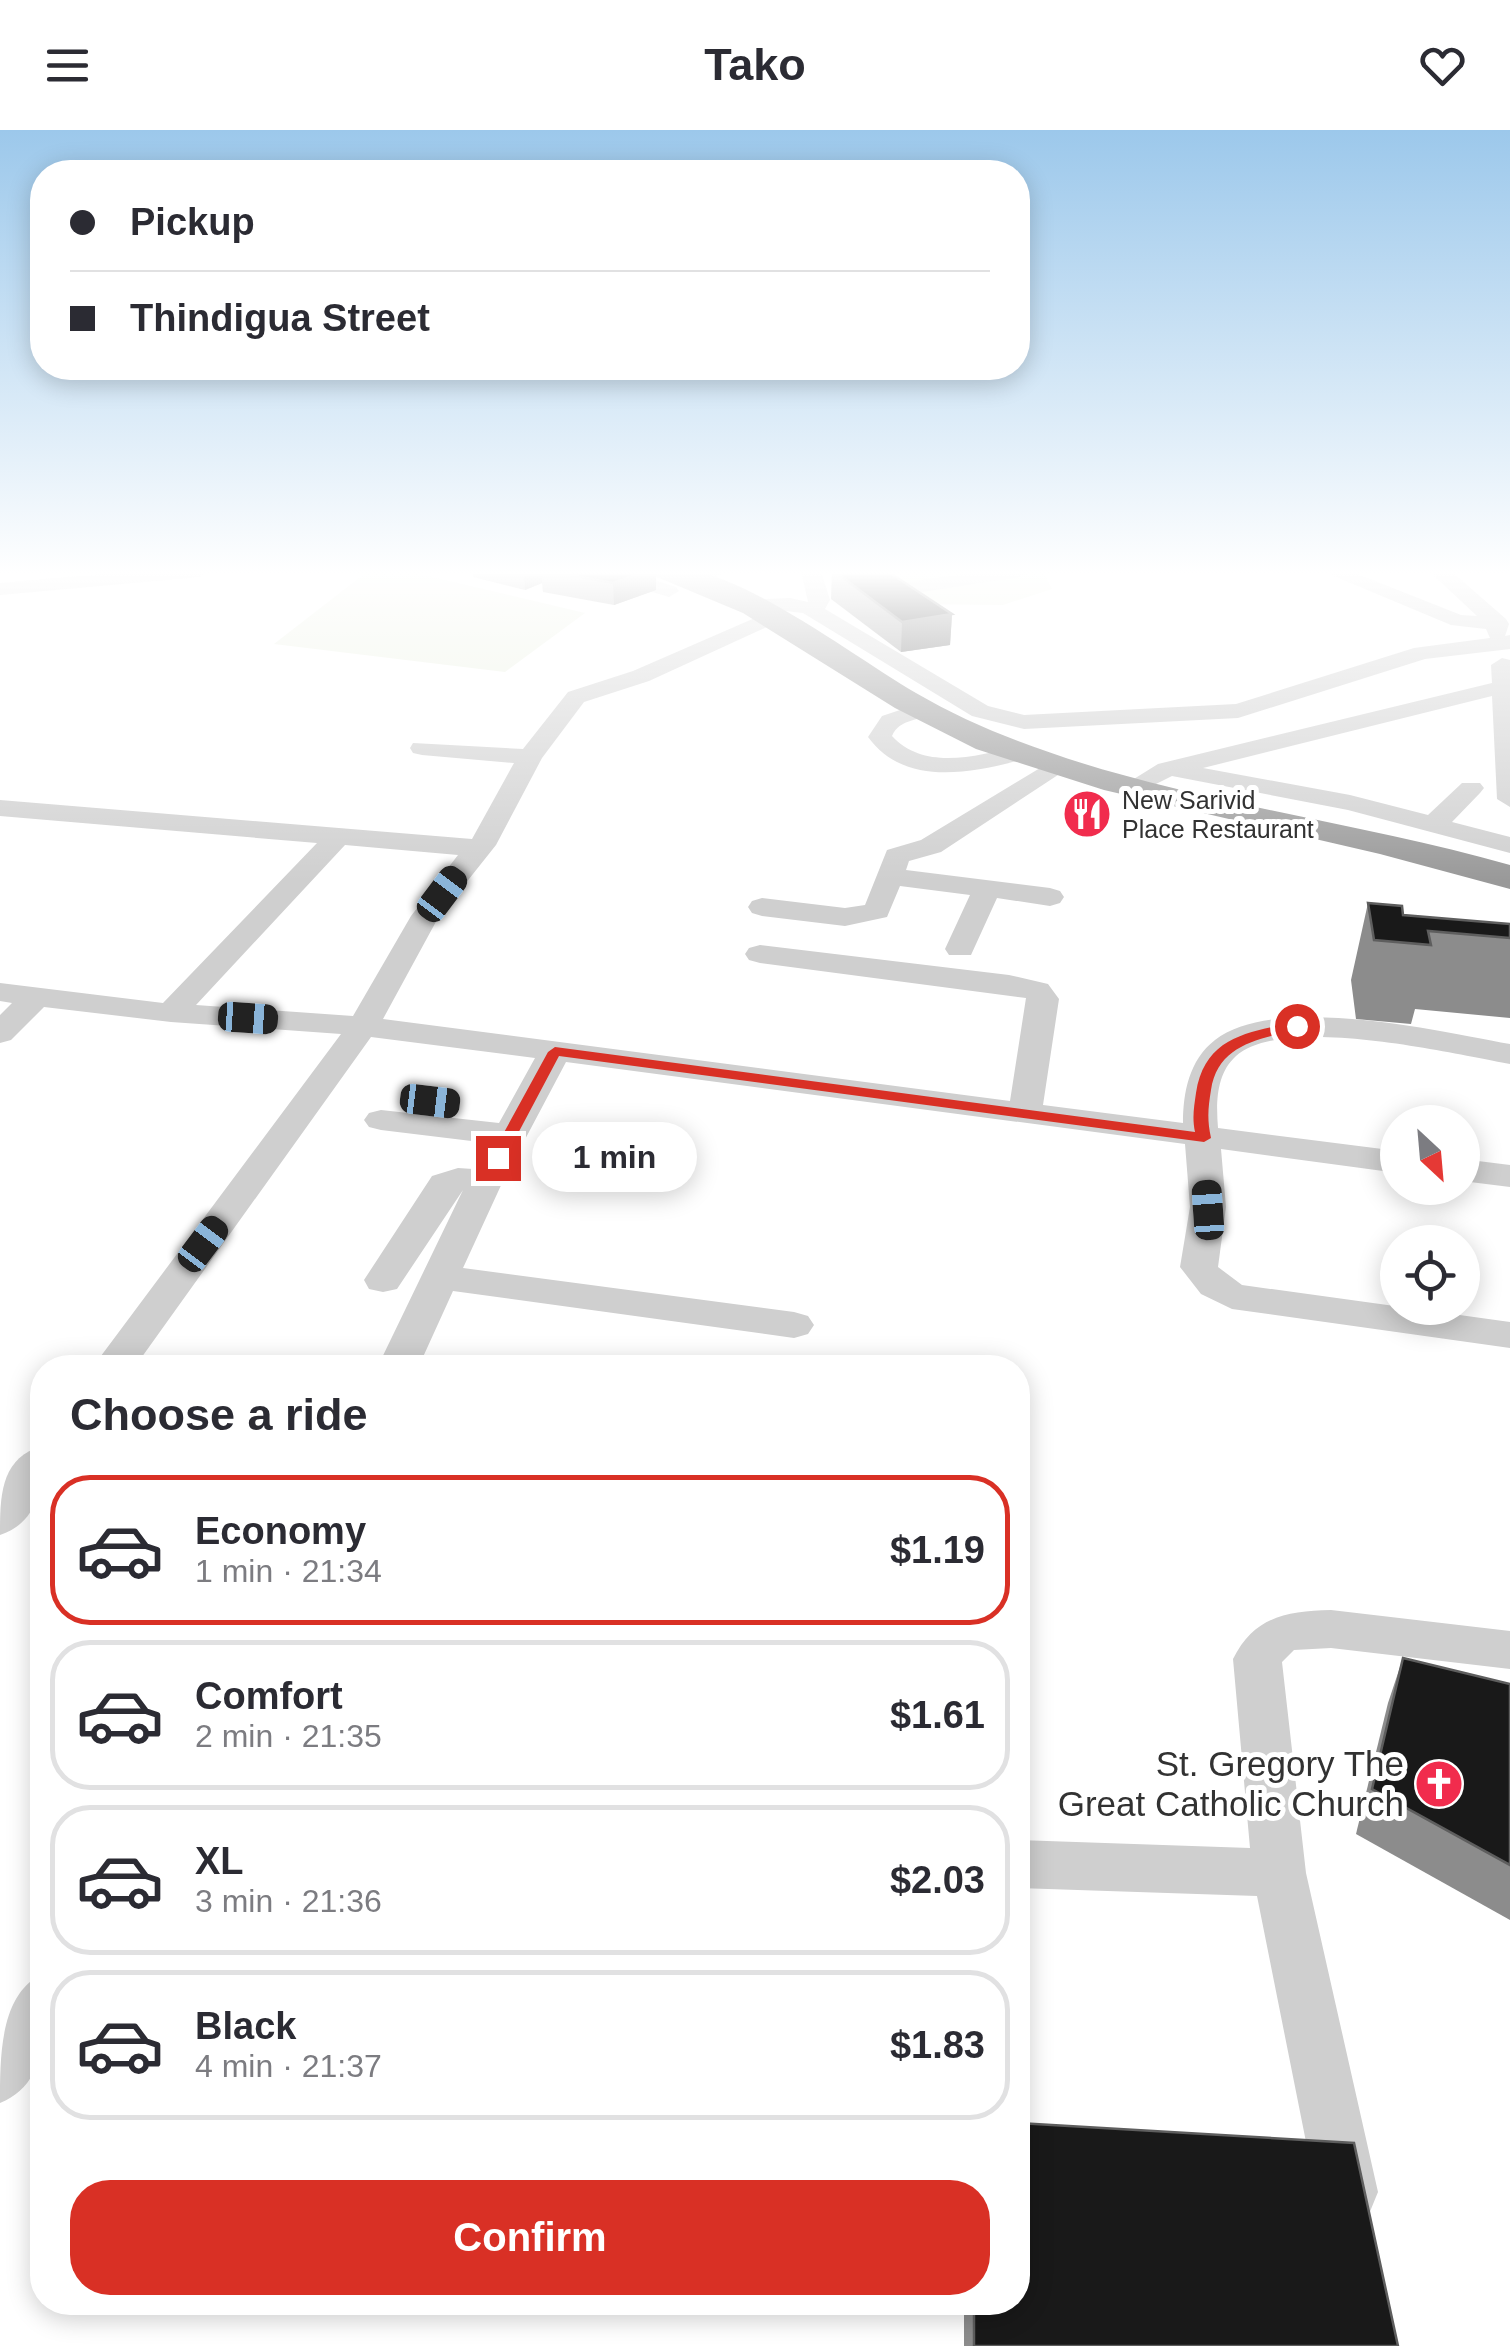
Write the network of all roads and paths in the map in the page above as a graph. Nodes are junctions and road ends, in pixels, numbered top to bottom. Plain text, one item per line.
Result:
1 (643, 674) edge
2 (866, 674) edge
3 (917, 674) edge
4 (1354, 674) edge
5 (1502, 674) edge
6 (1502, 688) junction
7 (920, 710) junction
8 (422, 748) dead end
9 (1020, 754) junction
10 (530, 757) junction
11 (1055, 766) junction
12 (1167, 769) junction
13 (1134, 786) junction
14 (1470, 788) dead end
15 (1510, 799) edge
16 (0, 808) edge
17 (1432, 825) junction
18 (336, 838) junction
19 (476, 848) junction
20 (1508, 863) edge
21 (890, 876) junction
22 (987, 888) junction
23 (1050, 896) dead end
24 (762, 906) dead end
25 (960, 949) dead end
26 (760, 954) dead end
27 (0, 992) edge
28 (36, 997) junction
29 (171, 1013) junction
30 (363, 1026) junction
31 (0, 1034) edge
32 (555, 1052) junction
33 (1510, 1054) edge
34 (390, 1108) dead end
35 (1024, 1114) junction
36 (516, 1124) junction
37 (1204, 1138) junction
38 (1380, 1160) edge
39 (1480, 1172) edge
40 (1510, 1176) edge
41 (485, 1180) junction
42 (440, 1277) junction
43 (383, 1280) dead end
44 (794, 1325) dead end
45 (1510, 1335) edge
46 (122, 1355) edge
47 (404, 1355) edge
48 (1510, 1650) edge
49 (1030, 1864) edge
50 (1279, 1872) junction
51 (1356, 2232) edge

1 - 10 street
2 - 7 highway
3 - 4 street
5 - 6 street
6 - 12 street
6 - 15 street
7 - 9 highway
7 - 9 street
8 - 10 street
9 - 11 highway
10 - 19 street
11 - 13 highway
11 - 21 street
12 - 13 street
12 - 17 street
13 - 20 highway
14 - 17 street
16 - 18 street
17 - 20 street
18 - 19 street
18 - 29 street
19 - 30 street
21 - 22 street
21 - 24 street
22 - 23 street
22 - 25 street
26 - 35 street
27 - 28 street
28 - 29 street
28 - 31 street
29 - 30 street
30 - 32 street
30 - 46 street
32 - 35 street
32 - 36 street
33 - 37 street
34 - 36 street
35 - 37 street
36 - 41 street
37 - 38 street
37 - 45 street
39 - 40 street
41 - 42 street
41 - 43 street
42 - 44 street
42 - 47 street
48 - 50 street
49 - 50 street
50 - 51 street

